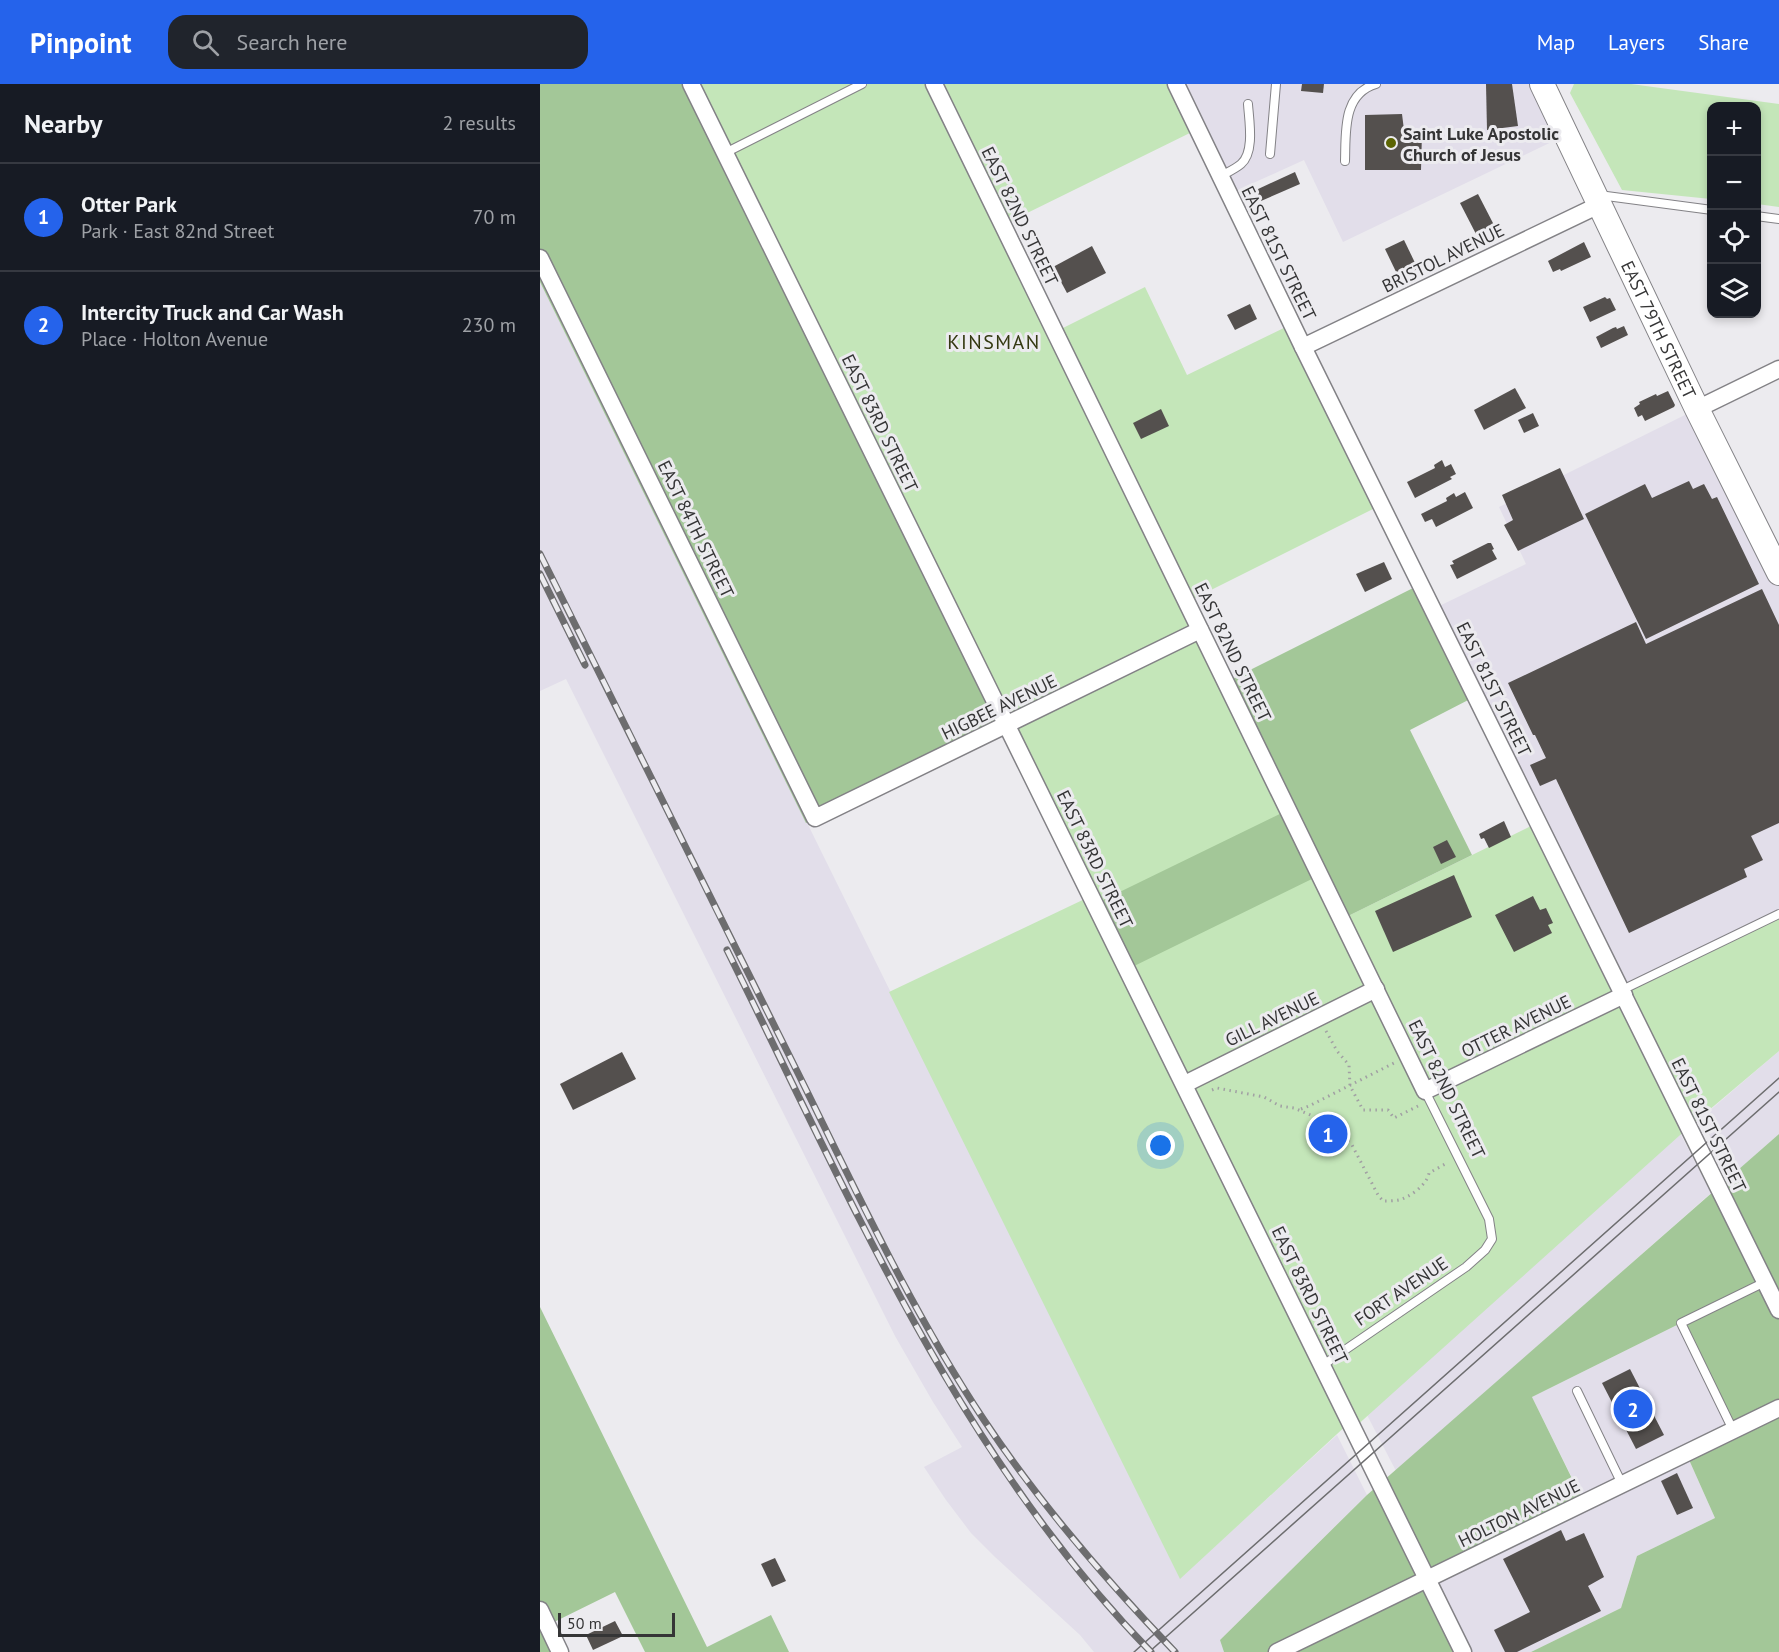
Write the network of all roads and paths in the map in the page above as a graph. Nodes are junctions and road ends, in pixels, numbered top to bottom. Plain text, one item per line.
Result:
1 (691, 84) edge
2 (862, 84) edge
3 (934, 84) edge
4 (1176, 84) edge
5 (1276, 84) edge
6 (1376, 84) edge
7 (1542, 84) edge
8 (1248, 104) dead end
9 (725, 153) junction
10 (1270, 154) dead end
11 (1346, 161) dead end
12 (1221, 176) junction
13 (1597, 200) junction
14 (1707, 210) edge
15 (1761, 217) edge
16 (1779, 219) edge
17 (540, 258) edge
18 (1303, 347) junction
19 (1779, 369) edge
20 (1697, 409) junction
21 (1779, 573) edge
22 (1200, 630) junction
23 (1007, 725) junction
24 (815, 818) joint
25 (1779, 914) edge
26 (1376, 989) junction
27 (1623, 992) junction
28 (1325, 1028) dead end
29 (1396, 1062) dead end
30 (1185, 1084) junction
31 (1350, 1086) junction
32 (1205, 1093) dead end
33 (1422, 1099) junction
34 (1299, 1109) junction
35 (1447, 1163) dead end
36 (1492, 1239) joint
37 (1765, 1282) junction
38 (1779, 1310) edge
39 (1323, 1365) junction
40 (1577, 1391) dead end
41 (1779, 1408) edge
42 (1733, 1430) junction
43 (1622, 1484) junction
44 (1428, 1579) junction
45 (540, 1610) edge
46 (560, 1652) edge
47 (1277, 1652) edge
48 (1463, 1652) edge

1 - 9 street, EAST 83RD STREET
2 - 9 lane
3 - 22 street, EAST 82ND STREET
4 - 12 street, EAST 81ST STREET
5 - 10 lane
6 - 11 lane
7 - 13 main road, EAST 79TH STREET
8 - 12 lane
9 - 23 street, EAST 83RD STREET
12 - 18 street, EAST 81ST STREET
13 - 14 lane
13 - 18 street, BRISTOL AVENUE
13 - 20 main road, EAST 79TH STREET
15 - 16 lane
17 - 24 street, EAST 84TH STREET
18 - 27 street, EAST 81ST STREET
19 - 20 street
20 - 21 main road, EAST 79TH STREET
22 - 23 street, HIGBEE AVENUE
22 - 26 street, EAST 82ND STREET
23 - 24 street, HIGBEE AVENUE
23 - 30 street, EAST 83RD STREET
25 - 27 lane
26 - 30 street, GILL AVENUE
26 - 33 street, EAST 82ND STREET
27 - 33 street, OTTER AVENUE
27 - 37 street, EAST 81ST STREET
28 - 31 path
29 - 31 path
30 - 39 street, EAST 83RD STREET
31 - 33 path
31 - 34 path
32 - 34 path
33 - 36 lane, EAST 82ND STREET
34 - 35 path
36 - 39 lane, FORT AVENUE
37 - 38 street, EAST 81ST STREET
37 - 42 lane
39 - 44 street, EAST 83RD STREET
40 - 43 lane
41 - 42 street, HOLTON AVENUE
42 - 43 street, HOLTON AVENUE
43 - 44 street, HOLTON AVENUE
44 - 47 street, HOLTON AVENUE
44 - 48 street, EAST 83RD STREET
45 - 46 street

